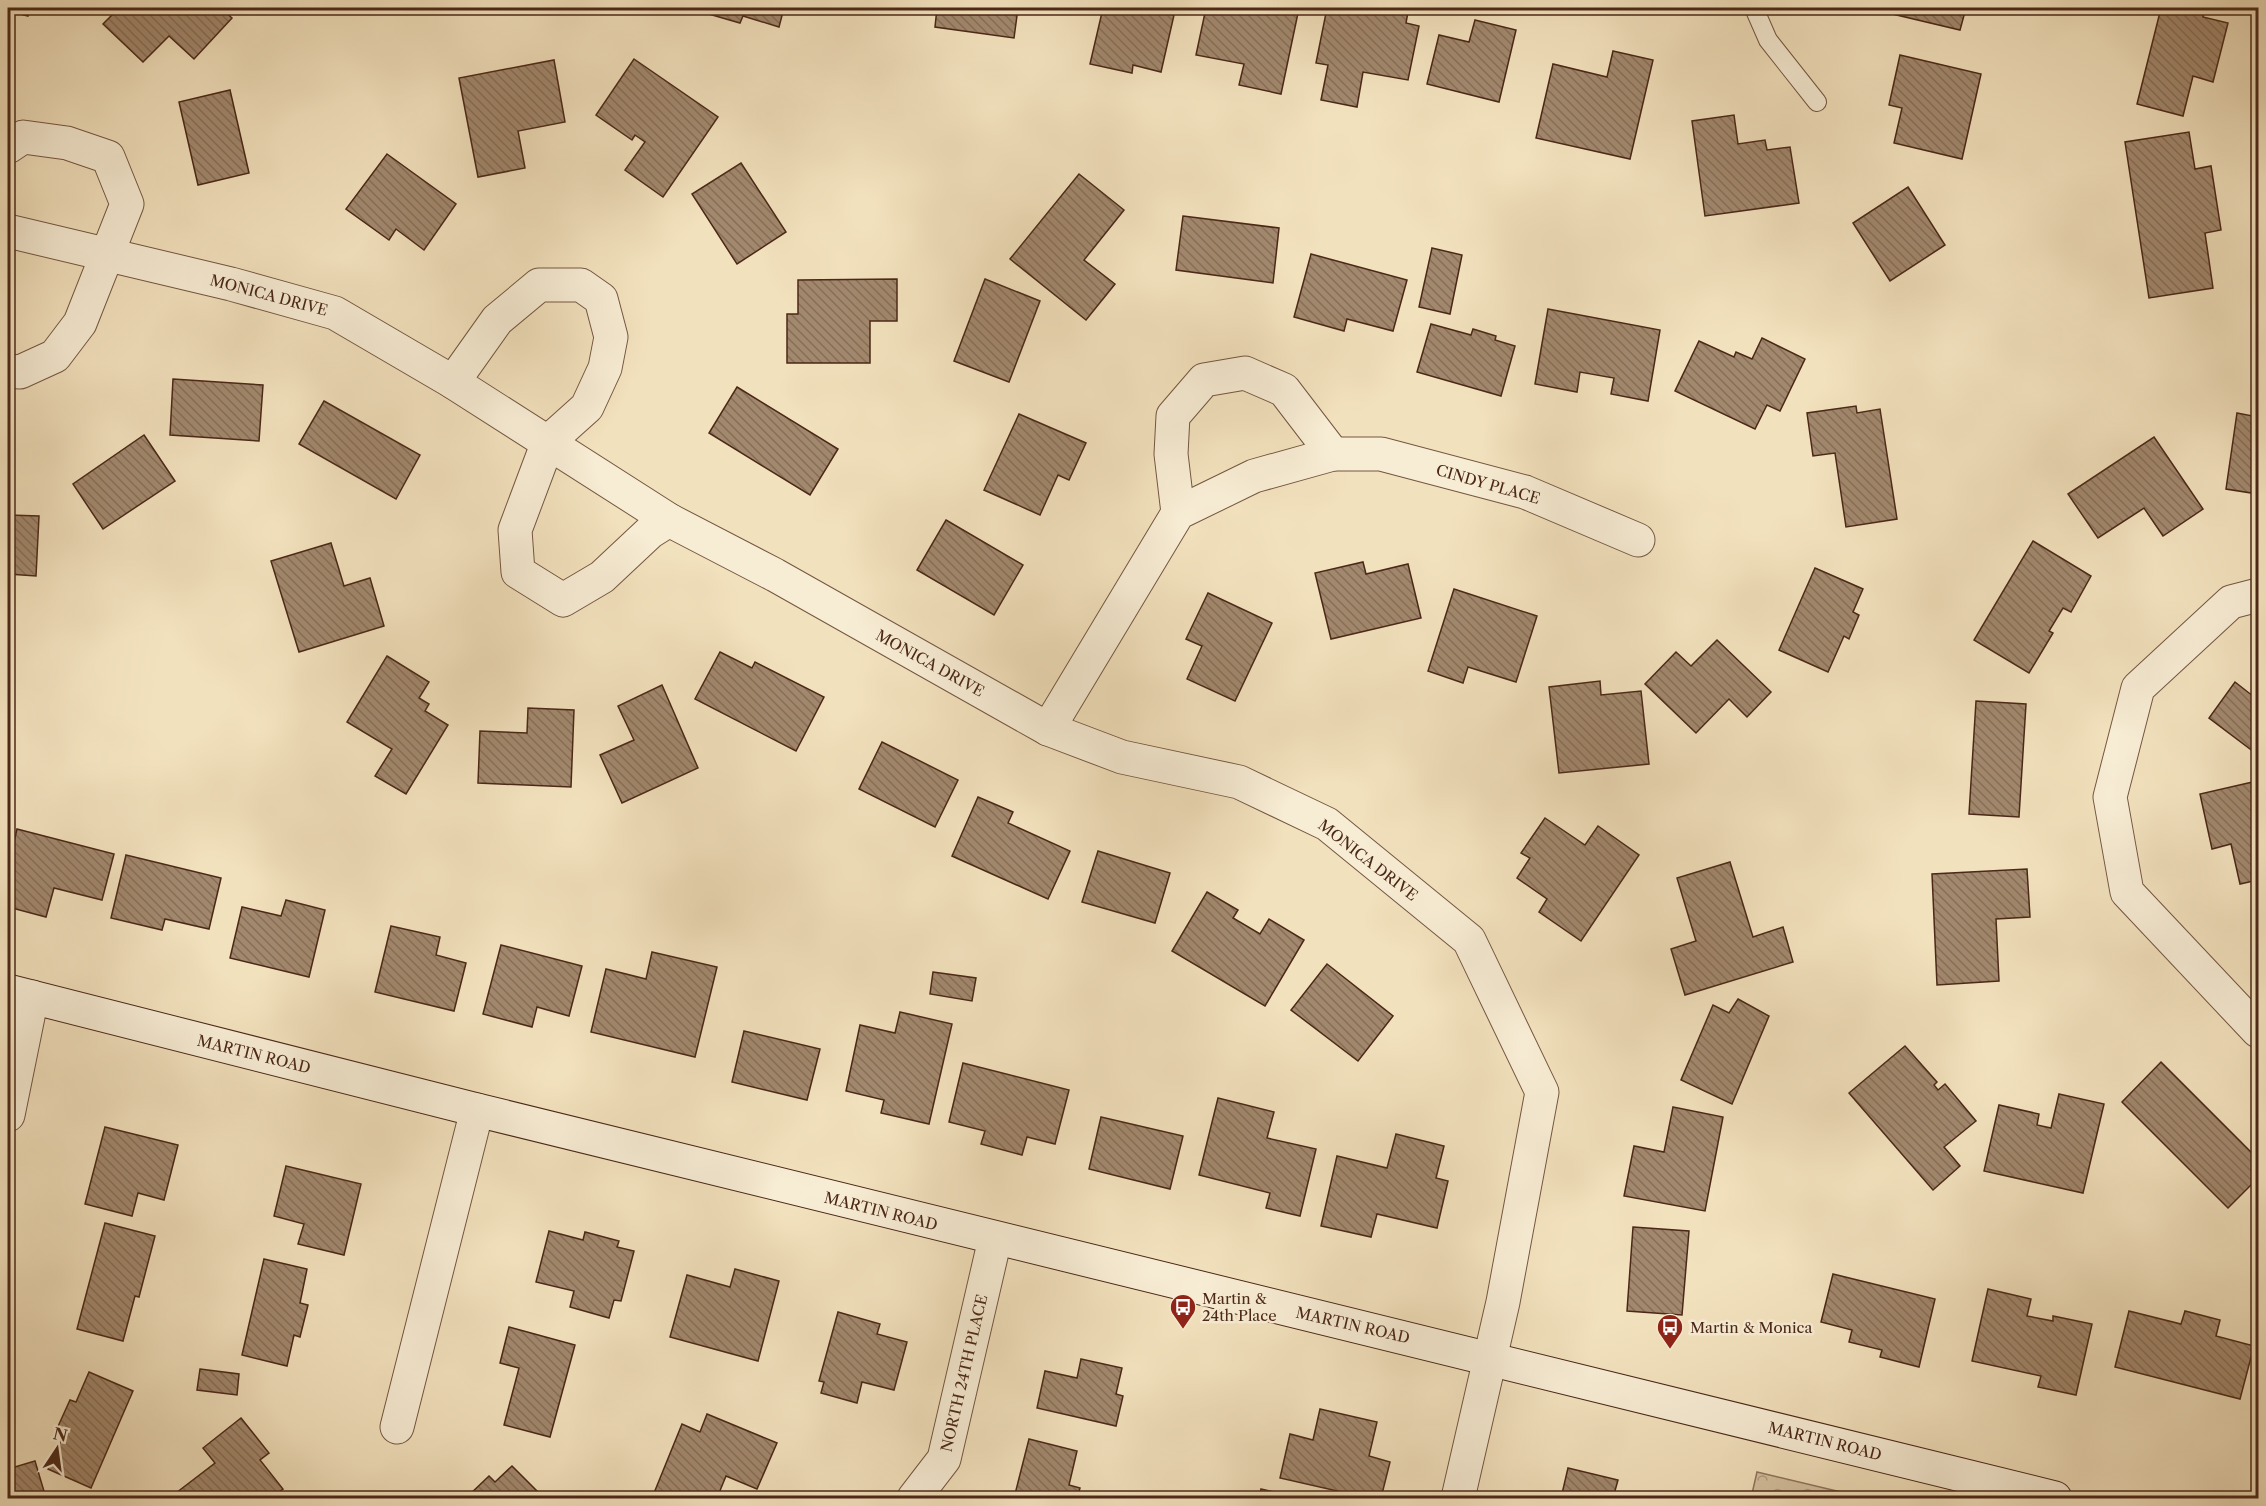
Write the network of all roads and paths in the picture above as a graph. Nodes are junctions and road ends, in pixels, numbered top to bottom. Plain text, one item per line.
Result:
1 (1754, 8) edge
2 (1817, 102) dead end
3 (8, 147) edge
4 (8, 231) edge
5 (105, 256) junction
6 (8, 371) edge
7 (453, 382) junction
8 (548, 442) junction
9 (1333, 454) junction
10 (1178, 513) junction
11 (669, 520) junction
12 (1638, 540) dead end
13 (2259, 595) edge
14 (1048, 729) junction
15 (20, 994) edge
16 (2259, 1030) edge
17 (477, 1110) junction
18 (8, 1116) edge
19 (995, 1239) junction
20 (1491, 1358) junction
21 (398, 1427) dead end
22 (914, 1498) edge
23 (1458, 1498) edge
24 (2055, 1498) edge

1 - 2 lane
3 - 5 street
4 - 5 street, MONICA DRIVE
5 - 6 street
5 - 7 street, MONICA DRIVE
7 - 8 street, MONICA DRIVE
7 - 8 street
8 - 11 street, MONICA DRIVE
8 - 11 street
9 - 10 street, CINDY PLACE
9 - 10 street
9 - 12 street, CINDY PLACE
10 - 14 street
11 - 14 street, MONICA DRIVE
13 - 16 street
14 - 20 street, MONICA DRIVE
15 - 17 street, MARTIN ROAD
15 - 18 street, MARTIN ROAD
17 - 19 street, MARTIN ROAD
17 - 21 street
19 - 20 street, MARTIN ROAD
19 - 22 street, NORTH 24TH PLACE
20 - 23 street, MONICA DRIVE
20 - 24 street, MARTIN ROAD

